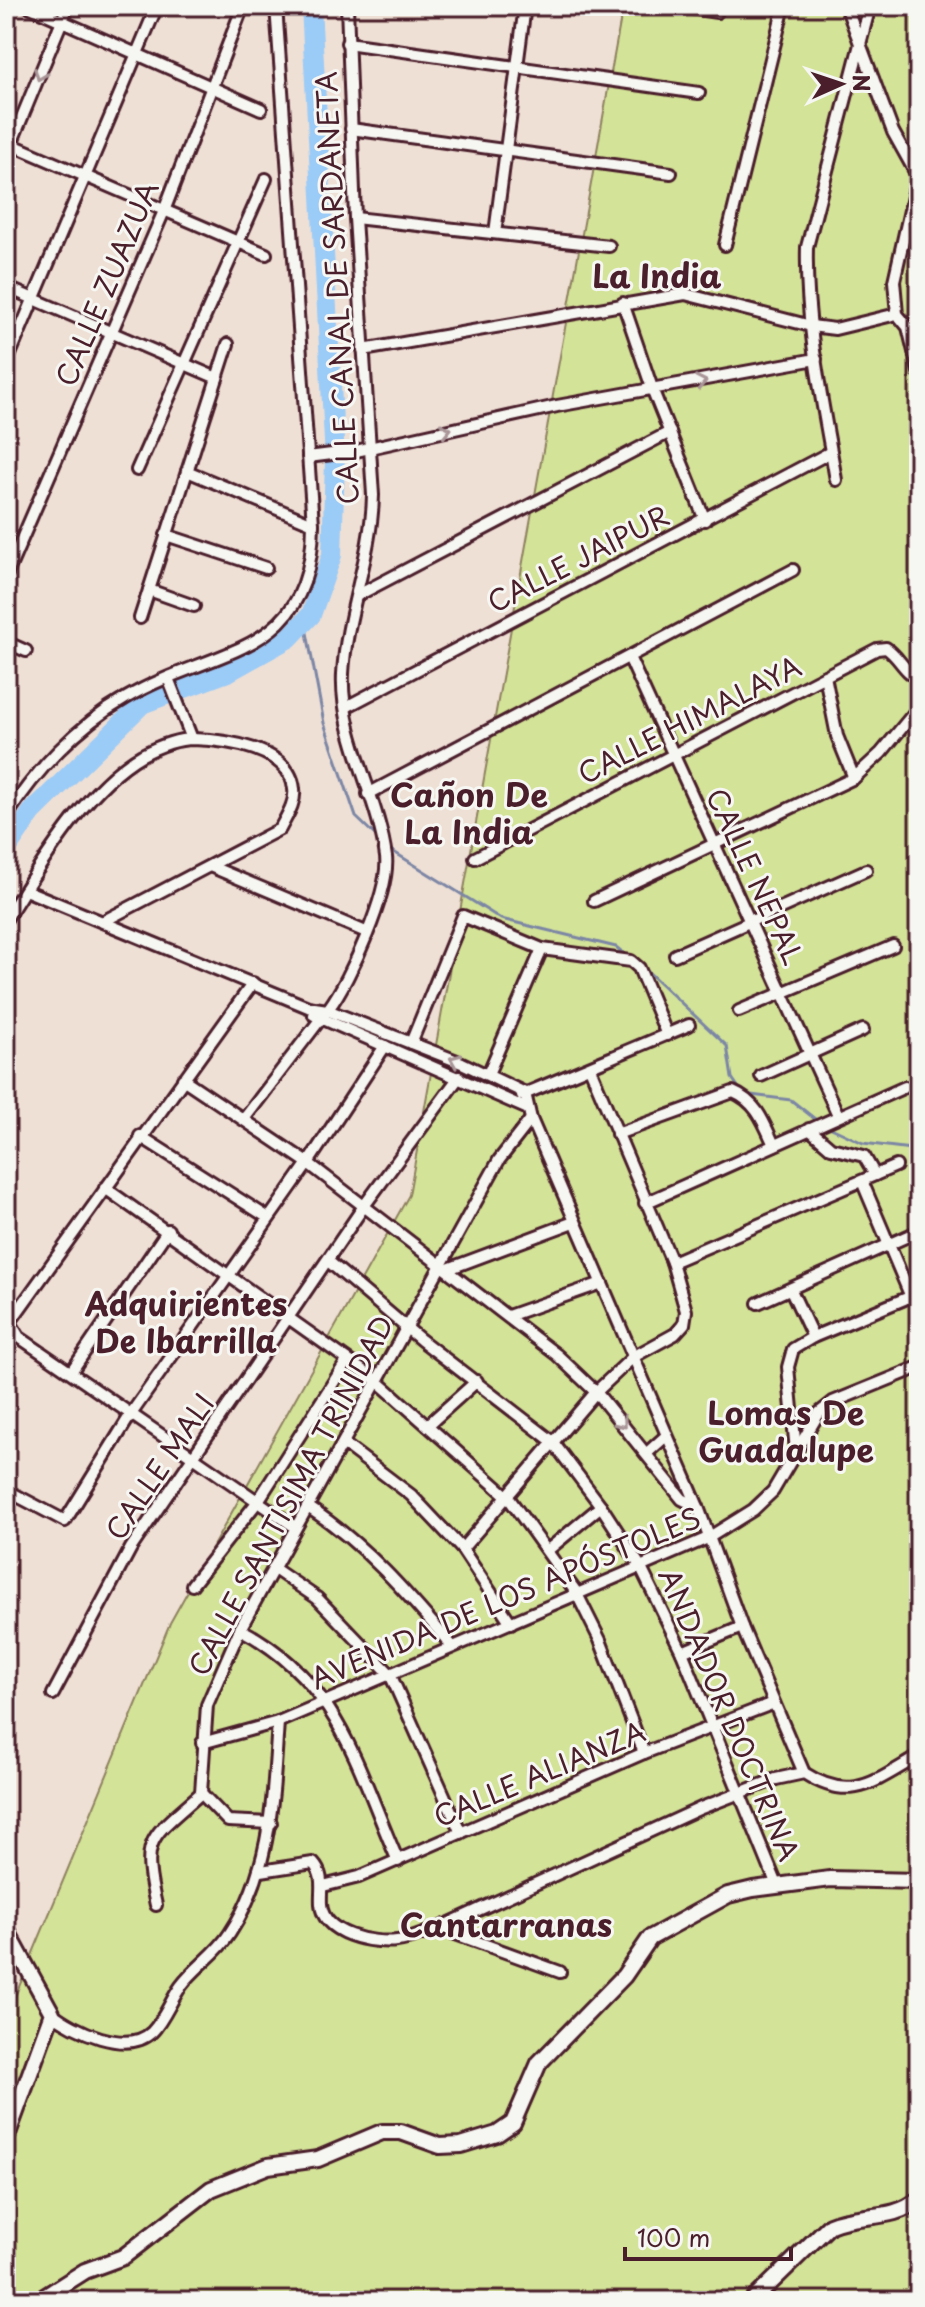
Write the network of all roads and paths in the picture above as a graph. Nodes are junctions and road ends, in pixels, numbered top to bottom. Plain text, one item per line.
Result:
1 (28, 6) edge
2 (68, 6) edge
3 (157, 6) edge
4 (243, 6) edge
5 (276, 6) edge
6 (347, 6) edge
7 (525, 6) edge
8 (677, 6) edge
9 (784, 6) edge
10 (846, 6) edge
11 (870, 6) edge
12 (717, 12) dead end
13 (62, 20) junction
14 (347, 43) junction
15 (861, 50) junction
16 (137, 55) junction
17 (518, 67) junction
18 (213, 87) junction
19 (699, 93) dead end
20 (261, 109) dead end
21 (351, 129) junction
22 (9, 143) edge
23 (507, 151) junction
24 (6, 156) edge
25 (671, 173) dead end
26 (919, 174) edge
27 (86, 176) junction
28 (266, 179) dead end
29 (164, 211) junction
30 (355, 218) junction
31 (495, 233) junction
32 (237, 242) junction
33 (725, 245) dead end
34 (609, 246) dead end
35 (266, 254) dead end
36 (6, 287) edge
37 (34, 299) junction
38 (623, 303) junction
39 (897, 314) junction
40 (811, 326) junction
41 (110, 333) junction
42 (228, 344) dead end
43 (363, 350) junction
44 (816, 359) junction
45 (183, 363) junction
46 (6, 364) edge
47 (919, 372) edge
48 (217, 378) junction
49 (653, 391) junction
50 (670, 432) junction
51 (369, 447) junction
52 (831, 452) junction
53 (314, 456) junction
54 (137, 470) dead end
55 (187, 471) junction
56 (836, 480) dead end
57 (705, 520) junction
58 (313, 524) junction
59 (166, 535) junction
60 (266, 568) dead end
61 (793, 570) dead end
62 (6, 576) edge
63 (149, 590) junction
64 (358, 595) junction
65 (194, 606) dead end
66 (140, 618) dead end
67 (6, 642) edge
68 (26, 651) dead end
69 (629, 657) junction
70 (825, 676) junction
71 (919, 678) edge
72 (170, 683) junction
73 (346, 707) junction
74 (919, 707) edge
75 (192, 739) junction
76 (674, 753) junction
77 (854, 778) junction
78 (368, 794) junction
79 (10, 802) edge
80 (6, 817) edge
81 (712, 844) junction
82 (475, 858) dead end
83 (212, 867) junction
84 (866, 870) dead end
85 (25, 890) junction
86 (594, 901) dead end
87 (6, 919) edge
88 (104, 921) junction
89 (749, 922) junction
90 (366, 932) junction
91 (893, 946) dead end
92 (542, 949) junction
93 (675, 955) dead end
94 (253, 983) junction
95 (783, 993) junction
96 (308, 1007) junction
97 (327, 1010) junction
98 (739, 1011) dead end
99 (317, 1019) junction
100 (689, 1025) dead end
101 (863, 1030) dead end
102 (667, 1035) junction
103 (411, 1043) junction
104 (385, 1046) junction
105 (811, 1055) junction
106 (590, 1068) junction
107 (488, 1074) junction
108 (761, 1076) dead end
109 (459, 1077) junction
110 (183, 1079) junction
111 (905, 1087) dead end
112 (525, 1093) junction
113 (514, 1100) junction
114 (529, 1114) junction
115 (838, 1115) junction
116 (244, 1119) junction
117 (809, 1129) junction
118 (617, 1134) junction
119 (140, 1136) junction
120 (774, 1145) junction
121 (308, 1163) junction
122 (896, 1166) dead end
123 (875, 1175) junction
124 (862, 1181) junction
125 (105, 1188) junction
126 (645, 1203) junction
127 (364, 1206) junction
128 (267, 1217) junction
129 (574, 1222) junction
130 (168, 1230) junction
131 (919, 1231) edge
132 (889, 1244) junction
133 (328, 1261) junction
134 (672, 1262) junction
135 (445, 1266) junction
136 (229, 1274) junction
137 (602, 1283) junction
138 (791, 1290) junction
139 (915, 1295) edge
140 (758, 1303) dead end
141 (508, 1316) junction
142 (289, 1318) junction
143 (8, 1322) edge
144 (405, 1326) junction
145 (813, 1337) junction
146 (633, 1357) junction
147 (347, 1361) junction
148 (919, 1367) edge
149 (71, 1372) junction
150 (376, 1380) junction
151 (477, 1381) junction
152 (596, 1392) junction
153 (131, 1414) junction
154 (428, 1425) junction
155 (666, 1436) junction
156 (552, 1441) junction
157 (344, 1444) junction
158 (796, 1451) junction
159 (647, 1453) junction
160 (192, 1456) junction
161 (6, 1490) edge
162 (508, 1497) junction
163 (258, 1501) junction
164 (601, 1506) junction
165 (308, 1507) junction
166 (698, 1507) junction
167 (295, 1527) junction
168 (708, 1538) junction
169 (462, 1549) junction
170 (548, 1550) junction
171 (640, 1566) junction
172 (273, 1568) junction
173 (192, 1585) dead end
174 (576, 1592) junction
175 (511, 1623) junction
176 (742, 1627) junction
177 (240, 1629) junction
178 (452, 1646) junction
179 (682, 1652) junction
180 (390, 1674) junction
181 (53, 1694) dead end
182 (325, 1699) junction
183 (774, 1703) junction
184 (278, 1722) junction
185 (713, 1727) junction
186 (202, 1743) junction
187 (644, 1753) junction
188 (919, 1756) edge
189 (804, 1773) junction
190 (741, 1792) junction
191 (201, 1793) junction
192 (271, 1823) junction
193 (461, 1833) junction
194 (398, 1861) junction
195 (261, 1871) junction
196 (919, 1881) edge
197 (777, 1885) junction
198 (323, 1886) junction
199 (156, 1905) dead end
200 (439, 1928) junction
201 (6, 1929) edge
202 (560, 1972) dead end
203 (52, 2013) junction
204 (6, 2139) edge
205 (919, 2199) edge
206 (38, 2301) edge
207 (752, 2301) edge

1 - 13 street
2 - 13 street
3 - 16 street
4 - 18 street, CALLE ZUAZUA
5 - 53 street
6 - 14 street, CALLE CANAL DE SARDANETA
7 - 17 street
8 - 12 street
9 - 33 street
10 - 15 street
11 - 15 street
13 - 16 street
13 -> 22 street
14 - 17 street
14 - 21 street, CALLE CANAL DE SARDANETA
15 - 26 street
15 - 40 street
16 - 18 street
16 - 27 street
17 - 19 street
17 - 23 street
18 - 20 street
18 - 29 street, CALLE ZUAZUA
21 - 23 street
21 - 30 street, CALLE CANAL DE SARDANETA
22 - 24 street
22 - 27 street
23 - 25 street
23 - 31 street
26 - 39 street
27 - 29 street
27 - 37 street
28 - 32 street
29 - 32 street
29 - 41 street, CALLE ZUAZUA
30 - 31 street
30 - 43 street, CALLE CANAL DE SARDANETA
31 - 34 street
32 - 35 street
32 - 45 street
36 - 37 street
37 - 41 street
37 - 46 street
38 - 40 street
38 - 43 street
38 - 49 street
39 - 40 street
39 - 47 street
40 - 44 street
41 - 45 street
41 - 62 street, CALLE ZUAZUA
42 - 48 street
43 - 51 street, CALLE CANAL DE SARDANETA
49 -> 44 street
44 - 52 street
45 - 48 street
45 - 54 street
48 - 55 street
49 - 50 street
51 -> 49 street
50 - 57 street
50 - 64 street
51 - 53 street
51 - 64 street, CALLE CANAL DE SARDANETA
52 - 56 street
52 - 57 street, CALLE JAIPUR
53 - 58 street
55 - 58 street
55 - 59 street
57 - 73 street, CALLE JAIPUR
58 - 72 street
59 - 60 street
59 - 63 street
61 - 69 street
63 - 65 street
63 - 66 street
64 - 73 street, CALLE CANAL DE SARDANETA
67 - 68 street
69 - 76 street, CALLE NEPAL
69 - 78 street
70 - 71 street, CALLE HIMALAYA
70 - 76 street, CALLE HIMALAYA
70 - 77 street
72 - 75 street
72 - 79 street
73 - 78 street, CALLE CANAL DE SARDANETA
74 - 77 street
75 - 83 street
75 - 85 street
76 - 81 street, CALLE NEPAL
76 - 82 street, CALLE HIMALAYA
77 - 81 street
78 - 90 street, CALLE CANAL DE SARDANETA
79 - 80 street
81 - 86 street
81 - 89 street, CALLE NEPAL
83 - 88 street
83 - 90 street
84 - 89 street
85 - 87 street
85 - 88 street
88 - 94 street
89 - 93 street
89 - 95 street, CALLE NEPAL
90 - 97 street
91 - 95 street
92 - 102 street
92 - 103 street
92 - 107 street
94 - 96 street
94 - 110 street
95 - 98 street
95 - 105 street, CALLE NEPAL
96 - 97 street
96 - 99 street
97 - 99 street
97 - 103 street
99 - 104 street
99 - 116 street
100 - 102 street
101 - 105 street
102 - 106 street
107 -> 103 street
104 - 109 street
104 - 121 street
105 - 108 street
105 - 115 street, CALLE NEPAL
106 - 112 street
106 - 118 street
107 - 112 street
109 - 113 street
109 - 127 street, CALLE MALI
110 - 116 street
110 - 119 street
111 - 115 street
112 - 113 street
112 - 114 street
113 - 114 street
114 - 129 street
114 - 135 street, CALLE SANTISIMA TRINIDAD
115 - 117 street
116 - 121 street
117 - 120 street
117 - 123 street
118 - 120 street
118 - 126 street
119 - 125 street
119 - 128 street
120 - 126 street
121 - 127 street
121 - 128 street
122 - 123 street
123 - 124 street
124 - 132 street
124 - 134 street
125 - 130 street
125 - 143 street
126 - 134 street
127 - 133 street, CALLE MALI
127 - 135 street
128 - 136 street
129 - 135 street
129 - 137 street
130 - 136 street
130 - 149 street
131 - 132 street
132 - 138 street
132 - 139 street
133 - 142 street, CALLE MALI
133 - 144 street, ANDADOR DOCTRINA
134 - 146 street
135 - 141 street
135 - 144 street, CALLE SANTISIMA TRINIDAD
136 - 142 street
136 - 153 street
137 - 141 street
137 - 146 street
138 - 140 street
138 - 145 street
139 - 145 street
141 - 152 street
142 - 147 street
142 - 160 street, CALLE MALI
143 - 149 street
144 - 150 street, CALLE SANTISIMA TRINIDAD
144 - 151 street, ANDADOR DOCTRINA
145 - 158 street
146 - 152 street
146 - 155 street
147 - 150 street
147 - 163 street
148 - 158 street, AVENIDA DE LOS APÓSTOLES
149 - 153 street
150 - 154 street
150 - 157 street, CALLE SANTISIMA TRINIDAD
151 - 154 street
151 - 156 street, ANDADOR DOCTRINA
152 - 156 street
152 -> 159 street
153 - 160 street
153 - 161 street
154 - 162 street
155 - 159 street
155 - 166 street
156 - 162 street
156 - 164 street, ANDADOR DOCTRINA
157 - 165 street, CALLE SANTISIMA TRINIDAD
157 - 169 street
158 - 168 street, AVENIDA DE LOS APÓSTOLES
159 - 166 street
160 - 163 street
160 - 181 street, CALLE MALI
162 - 169 street
162 - 170 street
163 - 167 street
163 - 173 street
164 - 170 street
164 - 171 street, ANDADOR DOCTRINA
165 - 167 street, CALLE SANTISIMA TRINIDAD
165 - 178 street
166 - 168 street
167 - 172 street, CALLE SANTISIMA TRINIDAD
168 - 171 street, AVENIDA DE LOS APÓSTOLES
168 - 176 street
169 - 175 street
170 - 174 street
171 - 174 street, AVENIDA DE LOS APÓSTOLES
171 - 179 street, ANDADOR DOCTRINA
172 - 177 street, CALLE SANTISIMA TRINIDAD
172 - 180 street
174 - 175 street, AVENIDA DE LOS APÓSTOLES
174 - 187 street
175 - 178 street, AVENIDA DE LOS APÓSTOLES
176 - 179 street
176 - 183 street
177 - 182 street
177 - 186 street, CALLE SANTISIMA TRINIDAD
178 - 180 street, AVENIDA DE LOS APÓSTOLES
179 - 185 street, ANDADOR DOCTRINA
180 - 182 street, AVENIDA DE LOS APÓSTOLES
180 - 193 street
182 - 184 street, AVENIDA DE LOS APÓSTOLES
182 - 194 street
183 - 185 street, CALLE ALIANZA
183 - 189 street
184 - 186 street, AVENIDA DE LOS APÓSTOLES
184 - 192 street
185 - 187 street, CALLE ALIANZA
185 - 190 street, ANDADOR DOCTRINA
186 - 191 street, CALLE SANTISIMA TRINIDAD
187 - 193 street, CALLE ALIANZA
188 - 189 street
189 - 190 street
190 - 197 street, ANDADOR DOCTRINA
190 - 200 street
191 - 192 street
191 - 199 street
192 - 195 street
193 - 194 street, CALLE ALIANZA
194 - 198 street, CALLE ALIANZA
195 - 198 street
195 - 203 street
196 - 197 street
197 - 206 street
198 - 200 street
200 - 202 street
201 - 203 street
203 - 204 street
205 - 207 street

